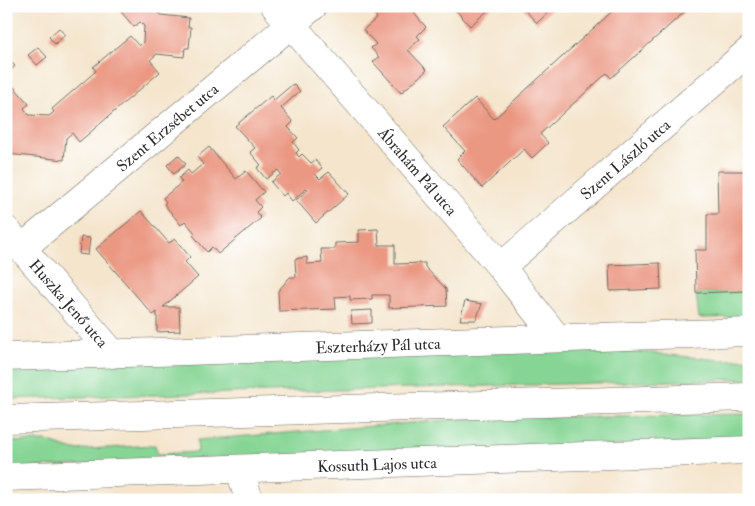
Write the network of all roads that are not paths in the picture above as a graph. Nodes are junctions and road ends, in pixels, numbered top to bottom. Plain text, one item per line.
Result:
1 (313, 6) edge
2 (283, 16) edge
3 (749, 51) edge
4 (14, 239) edge
5 (501, 267) junction
6 (749, 332) edge
7 (558, 338) junction
8 (112, 354) junction
9 (6, 357) edge
10 (749, 397) edge
11 (6, 419) edge
12 (749, 450) edge
13 (240, 468) junction
14 (6, 477) edge
15 (249, 500) edge

1 - 2 street, Szent Erzsébet utca
2 - 4 street, Szent Erzsébet utca
2 - 5 street, Ábrahám Pál utca
3 - 5 street, Szent László utca
4 - 8 street, Huszka Jenő utca
5 - 7 street, Ábrahám Pál utca
6 - 7 street, Eszterházy Pál utca
7 - 8 street, Eszterházy Pál utca
8 - 9 street, Eszterházy Pál utca
10 - 11 street
12 - 13 street, Kossuth Lajos utca
13 - 14 street, Kossuth Lajos utca
13 - 15 street

